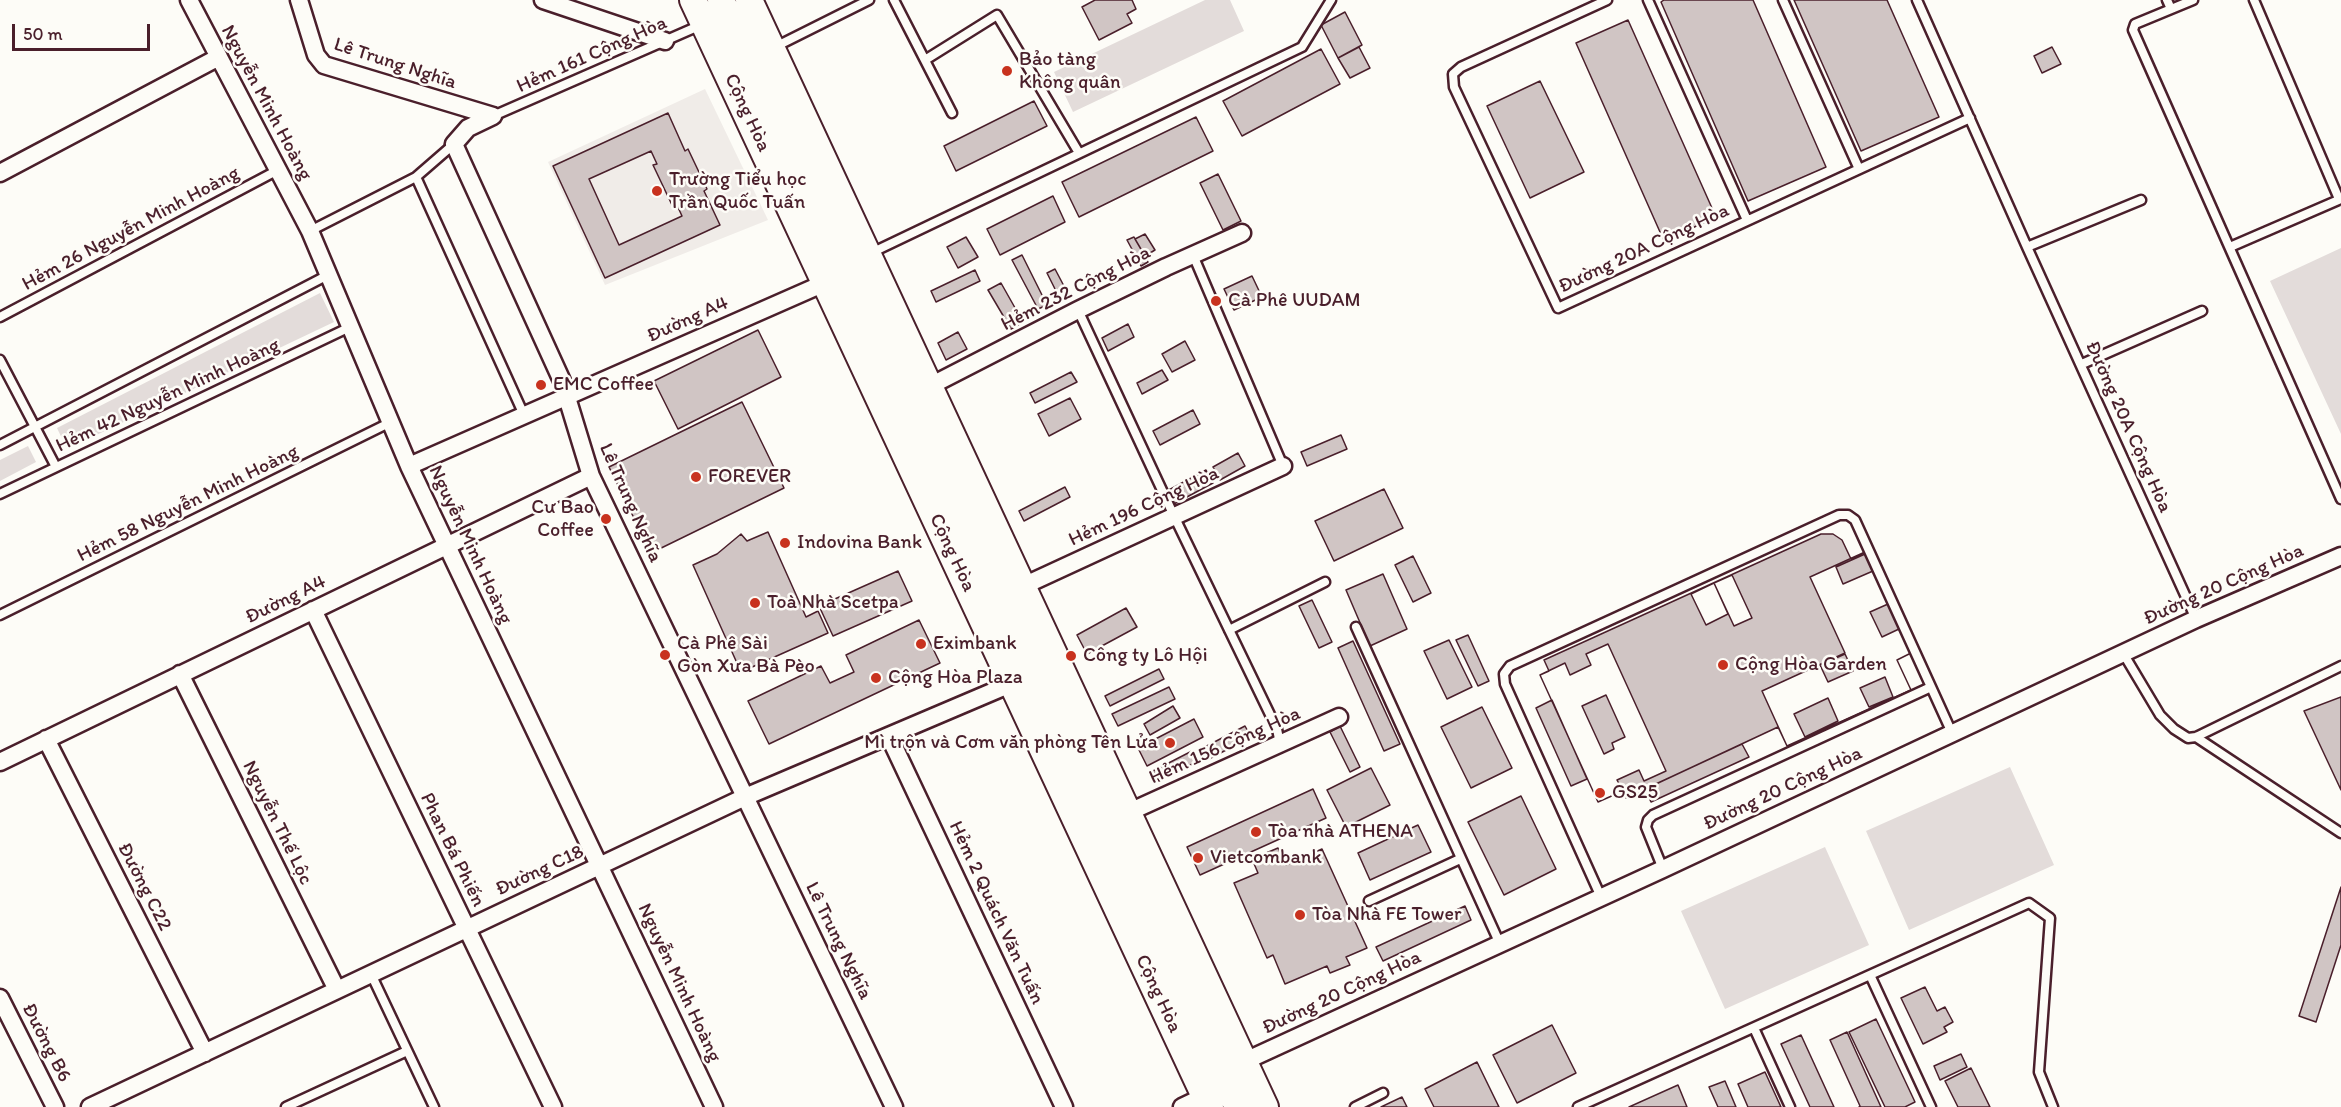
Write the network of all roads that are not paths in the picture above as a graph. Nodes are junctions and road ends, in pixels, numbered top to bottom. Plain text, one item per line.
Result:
1 (189, 0) edge
2 (299, 0) edge
3 (543, 0) edge
4 (693, 0) edge
5 (721, 0) edge
6 (748, 0) edge
7 (869, 0) edge
8 (894, 0) edge
9 (1332, 0) edge
10 (1607, 0) edge
11 (1648, 0) edge
12 (1783, 0) edge
13 (1917, 0) edge
14 (2167, 0) edge
15 (2193, 0) edge
16 (2254, 0) edge
17 (2171, 9) junction
18 (704, 24) junction
19 (665, 41) junction
20 (772, 49) junction
21 (219, 57) junction
22 (925, 60) junction
23 (952, 113) dead end
24 (492, 116) junction
25 (1970, 118) junction
26 (453, 144) junction
27 (1079, 153) junction
28 (1858, 169) junction
29 (278, 170) junction
30 (0, 173) edge
31 (416, 177) junction
32 (2340, 199) edge
33 (2141, 200) dead end
34 (1747, 220) junction
35 (310, 231) junction
36 (1242, 233) dead end
37 (2027, 247) junction
38 (2230, 247) junction
39 (868, 254) junction
40 (1193, 255) junction
41 (836, 274) junction
42 (328, 275) junction
43 (1078, 310) junction
44 (2202, 311) dead end
45 (0, 317) edge
46 (350, 327) junction
47 (0, 360) edge
48 (2082, 364) junction
49 (930, 386) junction
50 (566, 396) junction
51 (524, 415) junction
52 (391, 422) junction
53 (35, 427) junction
54 (0, 445) edge
55 (409, 466) junction
56 (1283, 466) joint
57 (56, 467) junction
58 (591, 476) junction
59 (0, 494) edge
60 (2341, 499) edge
61 (1174, 516) junction
62 (447, 545) junction
63 (2341, 556) edge
64 (1325, 582) dead end
65 (1021, 587) junction
66 (313, 610) junction
67 (0, 615) edge
68 (2196, 619) junction
69 (1356, 627) dead end
70 (1229, 630) junction
71 (2123, 653) junction
72 (2341, 666) edge
73 (180, 674) junction
74 (1013, 683) junction
75 (1932, 687) junction
76 (1340, 717) dead end
77 (1952, 733) junction
78 (889, 736) junction
79 (2196, 737) junction
80 (46, 740) junction
81 (1280, 744) junction
82 (0, 762) edge
83 (745, 797) junction
84 (1127, 813) junction
85 (2341, 833) edge
86 (1460, 859) junction
87 (599, 866) junction
88 (1663, 869) junction
89 (1601, 897) junction
90 (1369, 901) dead end
91 (466, 929) junction
92 (1500, 944) junction
93 (371, 974) junction
94 (1870, 975) junction
95 (337, 990) junction
96 (0, 998) edge
97 (1754, 1028) junction
98 (407, 1051) junction
99 (205, 1053) junction
100 (1244, 1062) junction
101 (1383, 1093) dead end
102 (1208, 1102) edge
103 (291, 1106) edge
104 (55, 1107) edge
105 (90, 1107) edge
106 (434, 1107) edge
107 (553, 1107) edge
108 (714, 1107) edge
109 (894, 1107) edge
110 (1064, 1107) edge
111 (1182, 1107) edge
112 (1238, 1107) edge
113 (1265, 1107) edge
114 (1355, 1107) edge
115 (1578, 1107) edge
116 (1790, 1107) edge
117 (1931, 1107) edge
118 (2053, 1107) edge

1 - 21 street, Nguyễn Minh Hoàng
2 - 24 street, Lê Trung Nghĩa
3 - 19 street
4 - 18 main road, Cộng Hòa
5 - 41 main road
6 - 20 main road
7 - 20 lane
8 - 22 lane
9 - 27 lane
10 - 34 lane, Đường 20A Cộng Hòa
11 - 34 lane
12 - 28 lane
13 - 25 lane, Đường 20A Cộng Hòa
14 - 17 lane
15 - 17 lane
16 - 32 lane
17 - 38 lane
18 - 19 lane, Hẻm 161 Cộng Hòa
18 - 41 main road, Cộng Hòa
19 - 24 lane, Hẻm 161 Cộng Hòa
20 - 39 main road
21 - 29 street, Nguyễn Minh Hoàng
21 - 30 street
22 - 23 lane
22 - 27 lane
24 - 26 street
25 - 28 lane, Đường 20A Cộng Hòa
25 - 37 lane, Đường 20A Cộng Hòa
26 - 31 lane
26 - 50 street, Lê Trung Nghĩa
27 - 39 lane
28 - 34 lane, Đường 20A Cộng Hòa
29 - 35 street, Nguyễn Minh Hoàng
29 - 45 lane, Hẻm 26 Nguyễn Minh Hoàng
31 - 35 lane
31 - 51 lane
32 - 38 lane
33 - 37 lane
35 - 42 street, Nguyễn Minh Hoàng
36 - 40 street, Hẻm 232 Cộng Hòa
37 - 48 lane, Đường 20A Cộng Hòa
38 - 60 lane
39 - 49 main road
40 - 43 street, Hẻm 232 Cộng Hòa
40 - 56 lane
41 - 50 street, Đường A4
41 - 74 main road, Cộng Hòa
41 - 112 main road, Cộng Hòa
42 - 46 street, Nguyễn Minh Hoàng
42 - 53 lane, Hẻm 42 Nguyễn Minh Hoàng
43 - 49 street, Hẻm 232 Cộng Hòa
43 - 61 lane
44 - 48 lane
46 - 52 street, Nguyễn Minh Hoàng
46 - 57 lane, Hẻm 42 Nguyễn Minh Hoàng
47 - 53 lane
48 - 68 lane, Đường 20A Cộng Hòa
49 - 65 main road
50 - 51 street, Đường A4
50 - 58 street, Lê Trung Nghĩa
51 - 55 street, Đường A4
52 - 55 street, Nguyễn Minh Hoàng
52 - 67 lane, Hẻm 58 Nguyễn Minh Hoàng
53 - 54 lane, Hẻm 42 Nguyễn Minh Hoàng
53 - 57 lane
55 - 62 street, Nguyễn Minh Hoàng
56 - 61 street, Hẻm 196 Cộng Hòa
57 - 59 lane, Hẻm 42 Nguyễn Minh Hoàng
58 - 62 street, Đường A4
58 - 83 street, Lê Trung Nghĩa
61 - 65 street, Hẻm 196 Cộng Hòa
61 - 70 lane
62 - 66 street, Đường A4
62 - 87 street, Nguyễn Minh Hoàng
63 - 68 street, Đường 20 Cộng Hòa
64 - 70 lane
65 - 84 main road
66 - 73 street, Đường A4
66 - 91 street, Phan Bá Phiến
68 - 71 street, Đường 20 Cộng Hòa
69 - 86 lane
70 - 81 lane
71 - 77 street, Đường 20 Cộng Hòa
71 - 79 lane
72 - 79 lane
73 - 80 street, Đường A4
73 - 95 street, Nguyễn Thế Lộc
74 - 78 street, Đường C18
74 - 102 main road, Cộng Hòa
75 - 77 lane
75 - 88 lane
75 - 89 lane
76 - 81 street, Hẻm 156 Cộng Hòa
77 - 88 street, Đường 20 Cộng Hòa
78 - 83 street, Đường C18
78 - 110 street, Hẻm 2 Quách Văn Tuấn
79 - 85 lane
80 - 82 street, Đường A4
80 - 99 street, Đường C22
81 - 84 street, Hẻm 156 Cộng Hòa
83 - 87 street, Đường C18
83 - 109 street, Lê Trung Nghĩa
84 - 100 main road
86 - 90 lane
86 - 92 lane
87 - 91 street, Đường C18
87 - 108 street, Nguyễn Minh Hoàng
88 - 89 street, Đường 20 Cộng Hòa
89 - 92 street, Đường 20 Cộng Hòa
91 - 93 street, Đường C18
91 - 107 street, Phan Bá Phiến
92 - 100 street, Đường 20 Cộng Hòa
93 - 95 street, Đường C18
93 - 98 lane
94 - 97 lane
94 - 117 lane
94 - 118 lane
95 - 99 street, Đường C18
96 - 104 street, Đường B6
97 - 115 lane
97 - 116 lane
98 - 103 lane
98 - 106 lane
99 - 105 street, Đường C18
100 - 113 main road
101 - 114 lane
102 - 111 street

